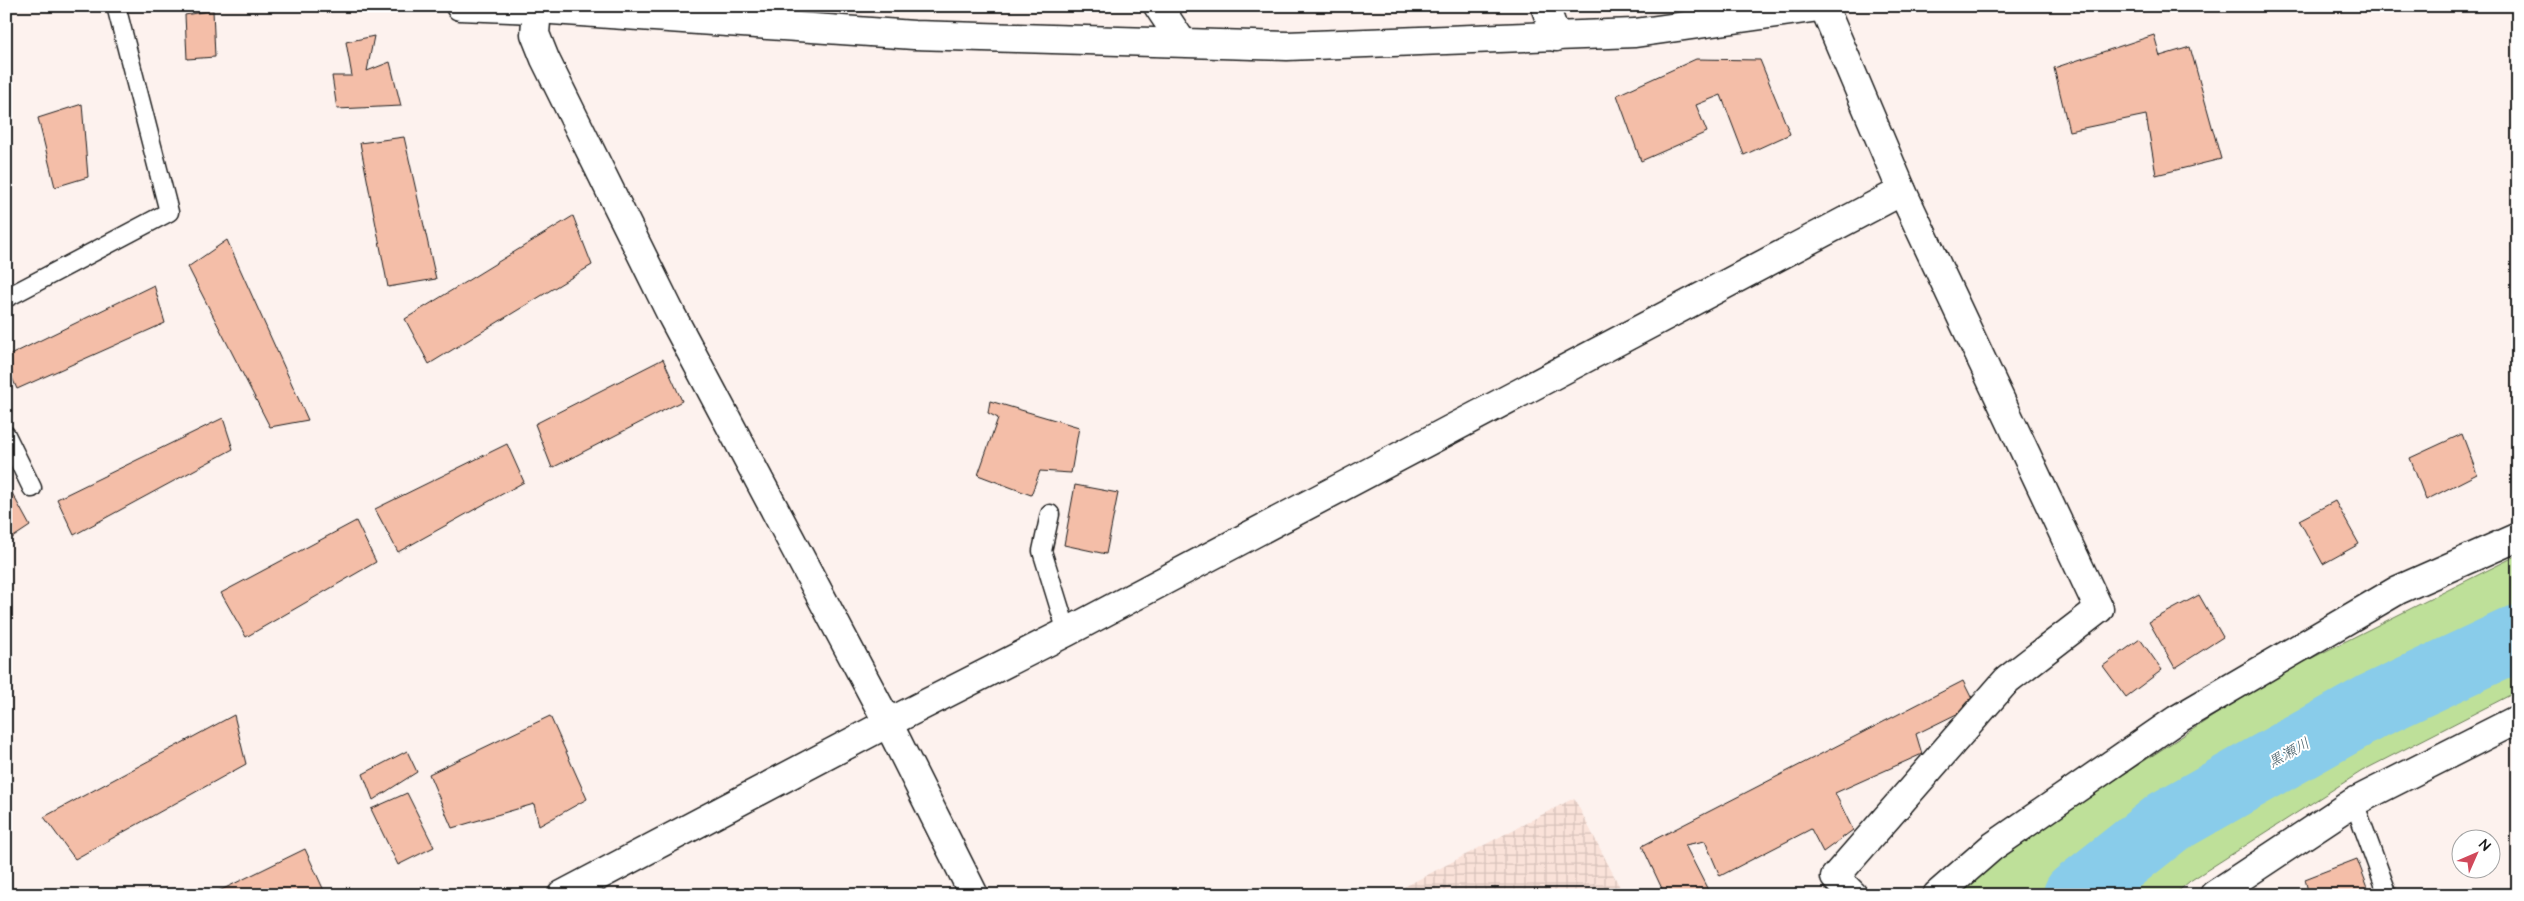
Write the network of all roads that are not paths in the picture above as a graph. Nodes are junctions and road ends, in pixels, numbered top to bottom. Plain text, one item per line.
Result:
1 (116, 6) edge
2 (460, 6) edge
3 (1158, 6) edge
4 (1544, 6) edge
5 (1825, 6) edge
6 (537, 9) junction
7 (1556, 37) junction
8 (1182, 42) junction
9 (1902, 191) junction
10 (6, 298) edge
11 (6, 435) edge
12 (32, 488) dead end
13 (1050, 514) dead end
14 (2518, 537) edge
15 (1067, 632) junction
16 (2518, 719) edge
17 (888, 723) junction
18 (2354, 802) junction
19 (562, 895) edge
20 (974, 895) edge
21 (1853, 895) edge
22 (1937, 895) edge
23 (2214, 895) edge
24 (2388, 895) edge

1 - 10 lane
2 - 6 street
3 - 8 street
4 - 7 street
5 - 7 street
5 - 9 street
6 - 8 street
6 - 17 street
7 - 8 street
9 - 15 street
9 - 21 street
11 - 12 lane
13 - 15 lane
14 - 22 street
15 - 17 street
16 - 18 street
17 - 19 street
17 - 20 street
18 - 23 street
18 - 24 lane

